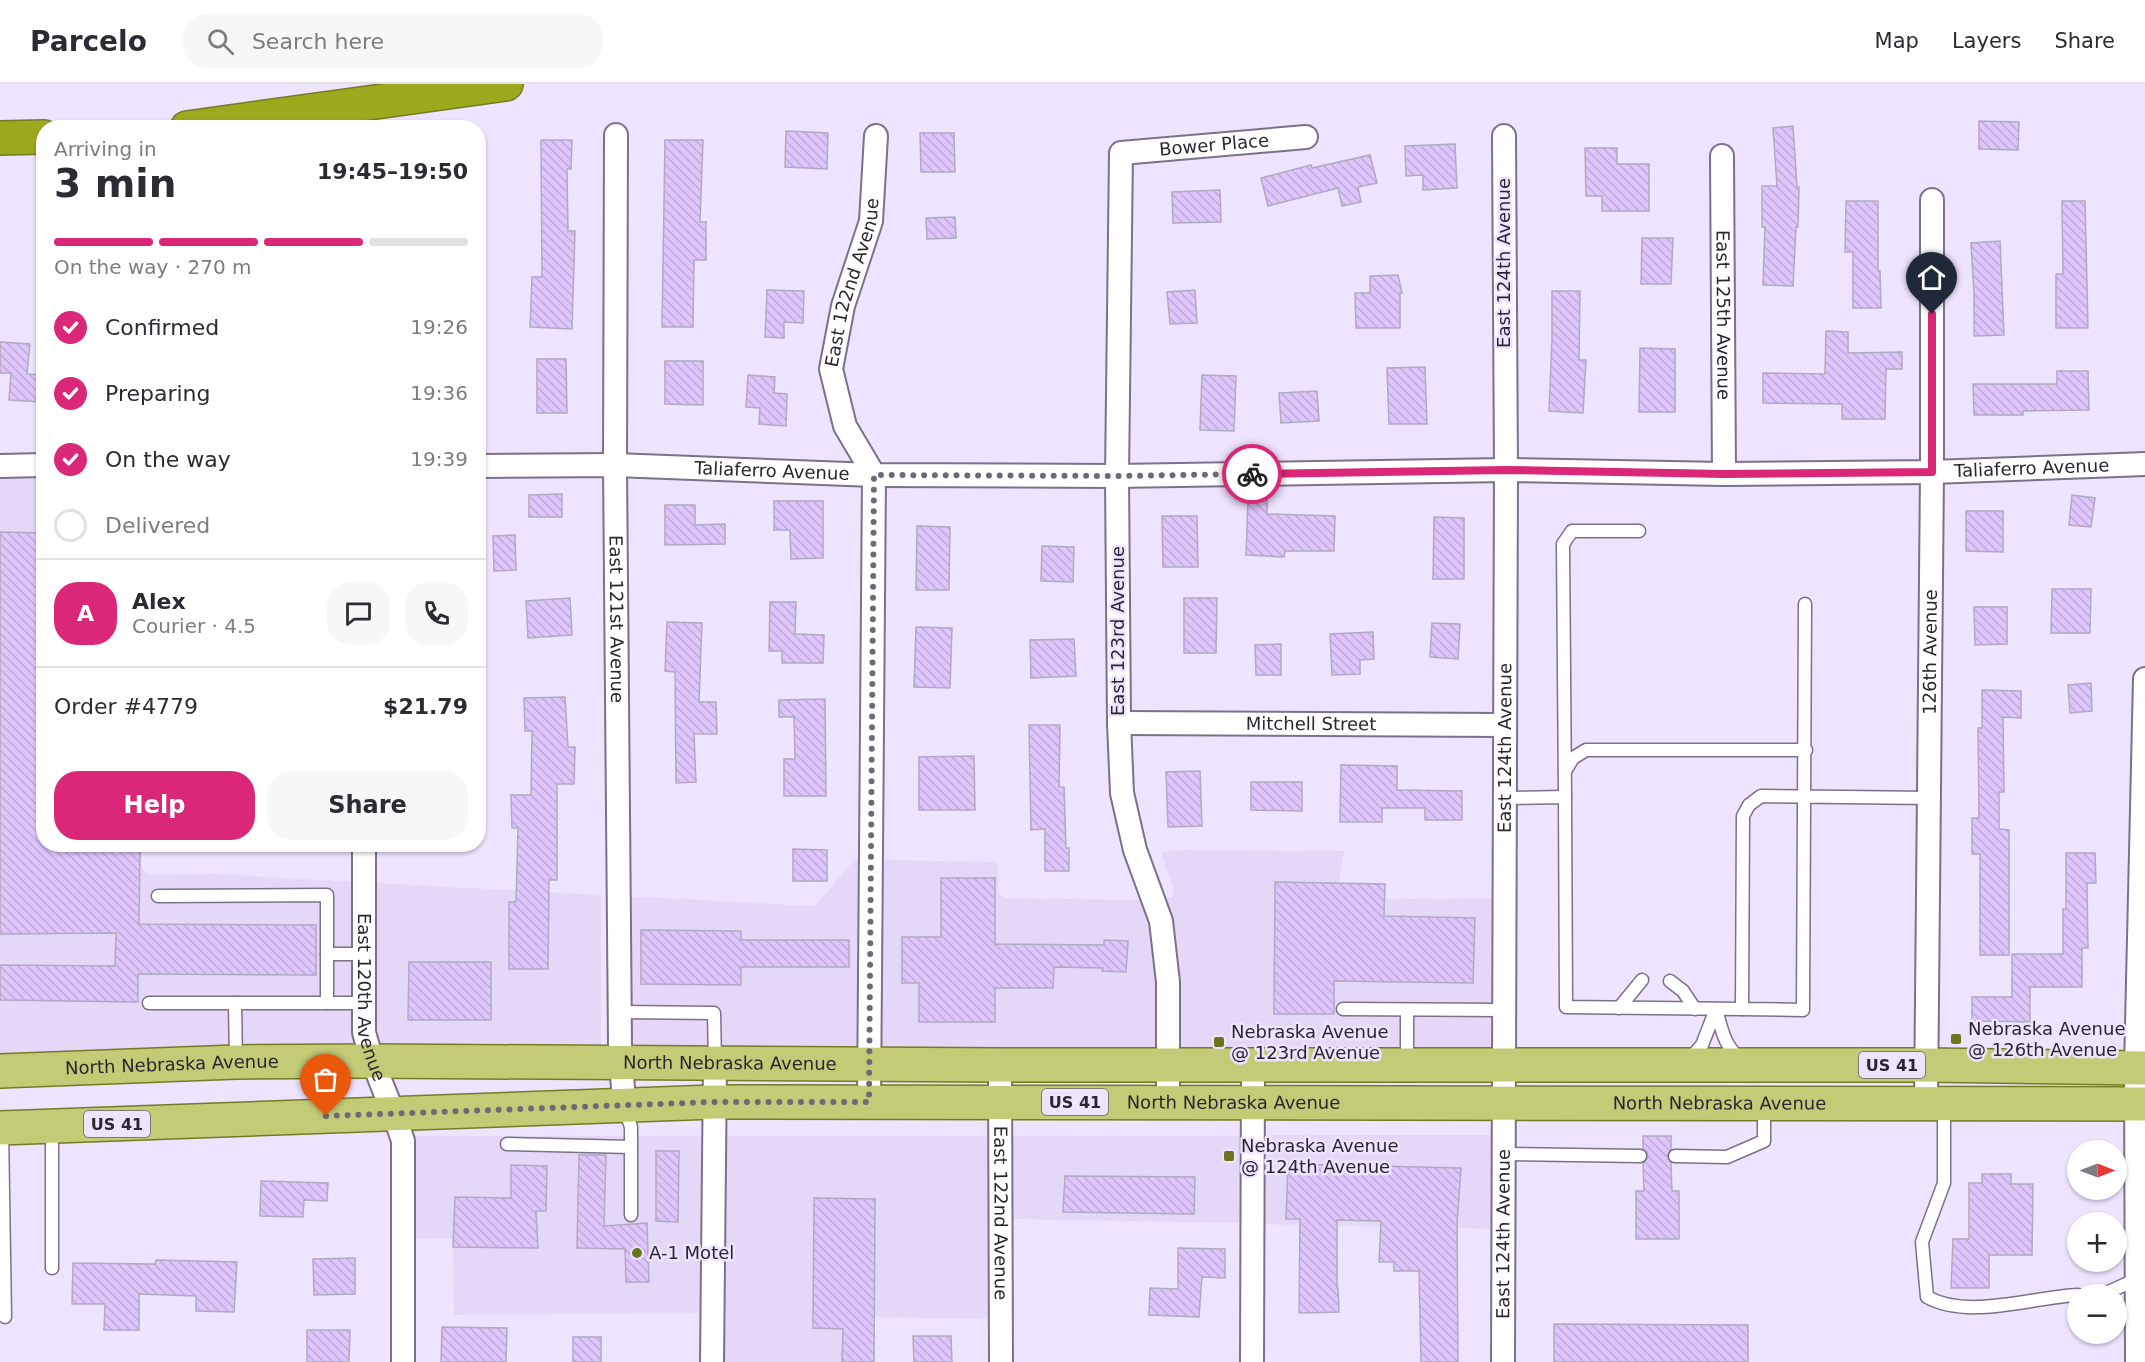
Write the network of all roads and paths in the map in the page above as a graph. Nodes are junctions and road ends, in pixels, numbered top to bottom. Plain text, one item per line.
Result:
1 (506, 84) edge
2 (245, 120) edge
3 (616, 135) dead end
4 (876, 136) dead end
5 (1504, 136) dead end
6 (36, 137) edge
7 (1306, 137) dead end
8 (0, 138) edge
9 (1121, 153) joint
10 (1722, 156) dead end
11 (1932, 200) dead end
12 (2145, 464) edge
13 (36, 465) edge
14 (615, 465) junction
15 (0, 466) edge
16 (486, 466) edge
17 (1506, 470) junction
18 (1932, 472) junction
19 (1724, 474) junction
20 (874, 475) junction
21 (1117, 476) junction
22 (1639, 531) dead end
23 (1805, 604) dead end
24 (2145, 680) edge
25 (1119, 723) junction
26 (1504, 725) junction
27 (1806, 750) junction
28 (1564, 772) junction
29 (1806, 796) junction
30 (1565, 797) junction
31 (1504, 798) junction
32 (1929, 798) junction
33 (364, 852) edge
34 (158, 896) dead end
35 (327, 954) junction
36 (364, 954) junction
37 (1642, 980) dead end
38 (1670, 981) dead end
39 (2141, 995) edge
40 (235, 1003) junction
41 (327, 1003) junction
42 (364, 1003) junction
43 (149, 1004) dead end
44 (1619, 1008) junction
45 (1343, 1009) dead end
46 (1695, 1009) junction
47 (1716, 1009) junction
48 (1742, 1009) junction
49 (1407, 1010) junction
50 (1504, 1010) junction
51 (620, 1012) junction
52 (371, 1061) junction
53 (236, 1062) junction
54 (621, 1062) junction
55 (715, 1062) junction
56 (870, 1065) junction
57 (1000, 1065) junction
58 (1167, 1065) junction
59 (1253, 1065) junction
60 (1407, 1065) junction
61 (1504, 1065) junction
62 (1684, 1065) junction
63 (1752, 1065) junction
64 (1927, 1065) junction
65 (2141, 1068) edge
66 (0, 1071) edge
67 (714, 1102) junction
68 (869, 1102) junction
69 (1000, 1102) junction
70 (1168, 1103) junction
71 (1252, 1103) junction
72 (1505, 1103) junction
73 (624, 1104) junction
74 (1764, 1104) junction
75 (1935, 1104) junction
76 (2141, 1104) edge
77 (394, 1114) junction
78 (52, 1126) junction
79 (1, 1128) edge
80 (507, 1144) dead end
81 (631, 1148) junction
82 (1504, 1154) junction
83 (1640, 1156) dead end
84 (1675, 1156) dead end
85 (631, 1215) dead end
86 (52, 1268) dead end
87 (2137, 1279) junction
88 (2126, 1284) edge
89 (2067, 1296) edge
90 (5, 1317) dead end
91 (404, 1362) edge
92 (712, 1362) edge
93 (1001, 1362) edge
94 (1252, 1362) edge
95 (1503, 1362) edge
96 (2137, 1362) edge

1 - 2 highway
3 - 14 street, East 121st Avenue
4 - 20 street, East 122nd Avenue
5 - 17 street, East 124th Avenue
6 - 8 highway
7 - 9 street, Bower Place
9 - 21 street, East 123rd Avenue
10 - 19 street, East 125th Avenue
11 - 18 street, 126th Avenue
12 - 18 street, Taliaferro Avenue
13 - 15 street
14 - 16 street, Taliaferro Avenue
14 - 20 street, Taliaferro Avenue
14 - 51 street, East 121st Avenue
17 - 19 street, Taliaferro Avenue
17 - 21 street, Taliaferro Avenue
17 - 26 street, East 124th Avenue
18 - 19 street, Taliaferro Avenue
18 - 32 street, 126th Avenue
20 - 21 street, Taliaferro Avenue
20 - 56 street
21 - 25 street, East 123rd Avenue
22 - 28 lane
23 - 27 lane
24 - 39 street
25 - 26 street, Mitchell Street
25 - 58 street, East 123rd Avenue
26 - 31 street, East 124th Avenue
27 - 28 lane
27 - 29 lane
28 - 30 lane
29 - 32 lane
29 - 48 lane
29 - 48 lane
30 - 31 lane
30 - 44 lane
31 - 50 street, East 124th Avenue
32 - 64 street, 126th Avenue
33 - 36 street, East 120th Avenue
34 - 35 lane
35 - 36 lane
35 - 41 lane
36 - 42 street, East 120th Avenue
37 - 44 lane
38 - 46 lane
39 - 65 street
40 - 41 lane
40 - 43 lane
40 - 53 lane
41 - 42 lane
42 - 52 street, East 120th Avenue
44 - 46 lane
45 - 49 lane
46 - 47 lane
47 - 48 lane
47 - 62 lane
47 - 63 lane
49 - 50 lane
49 - 60 lane
50 - 61 street, East 124th Avenue
51 - 54 street, East 121st Avenue
51 - 55 lane
52 - 53 main road, North Nebraska Avenue / US 41
52 - 54 main road, North Nebraska Avenue / US 41
52 - 77 street, East 120th Avenue
53 - 66 main road, North Nebraska Avenue / US 41
54 - 55 main road, North Nebraska Avenue / US 41
54 - 73 street, East 121st Avenue
55 - 56 main road, North Nebraska Avenue / US 41
55 - 67 street
56 - 57 main road, North Nebraska Avenue / US 41
56 - 68 street
57 - 58 main road, North Nebraska Avenue / US 41
57 - 69 street, East 122nd Avenue
58 - 59 main road, North Nebraska Avenue / US 41
58 - 70 street, East 123rd Avenue
59 - 60 main road, North Nebraska Avenue / US 41
59 - 71 street
60 - 61 main road, North Nebraska Avenue / US 41
61 - 62 main road, North Nebraska Avenue / US 41
61 - 72 street, East 124th Avenue
62 - 63 main road, North Nebraska Avenue / US 41
63 - 64 main road, North Nebraska Avenue / US 41
64 - 65 main road, North Nebraska Avenue / US 41
64 - 75 street, 126th Avenue
65 - 76 street
67 - 68 main road, North Nebraska Avenue / US 41
67 - 73 main road, North Nebraska Avenue / US 41
67 - 92 street
68 - 69 main road, North Nebraska Avenue / US 41
69 - 70 main road, North Nebraska Avenue / US 41
69 - 93 street, East 122nd Avenue
70 - 71 main road, North Nebraska Avenue / US 41
71 - 72 main road, North Nebraska Avenue / US 41
71 - 94 street
72 - 74 main road, North Nebraska Avenue / US 41
72 - 82 street, East 124th Avenue
73 - 77 main road, North Nebraska Avenue / US 41
73 - 81 lane
74 - 75 main road, North Nebraska Avenue / US 41
74 - 84 lane
75 - 76 main road, North Nebraska Avenue / US 41
75 - 89 lane
76 - 87 street
77 - 78 main road, North Nebraska Avenue / US 41
77 - 91 street, East 120th Avenue
78 - 79 main road, North Nebraska Avenue / US 41
78 - 86 lane
79 - 90 lane
80 - 81 lane
81 - 85 lane
82 - 83 lane
82 - 95 street, East 124th Avenue
87 - 88 lane
87 - 96 street

